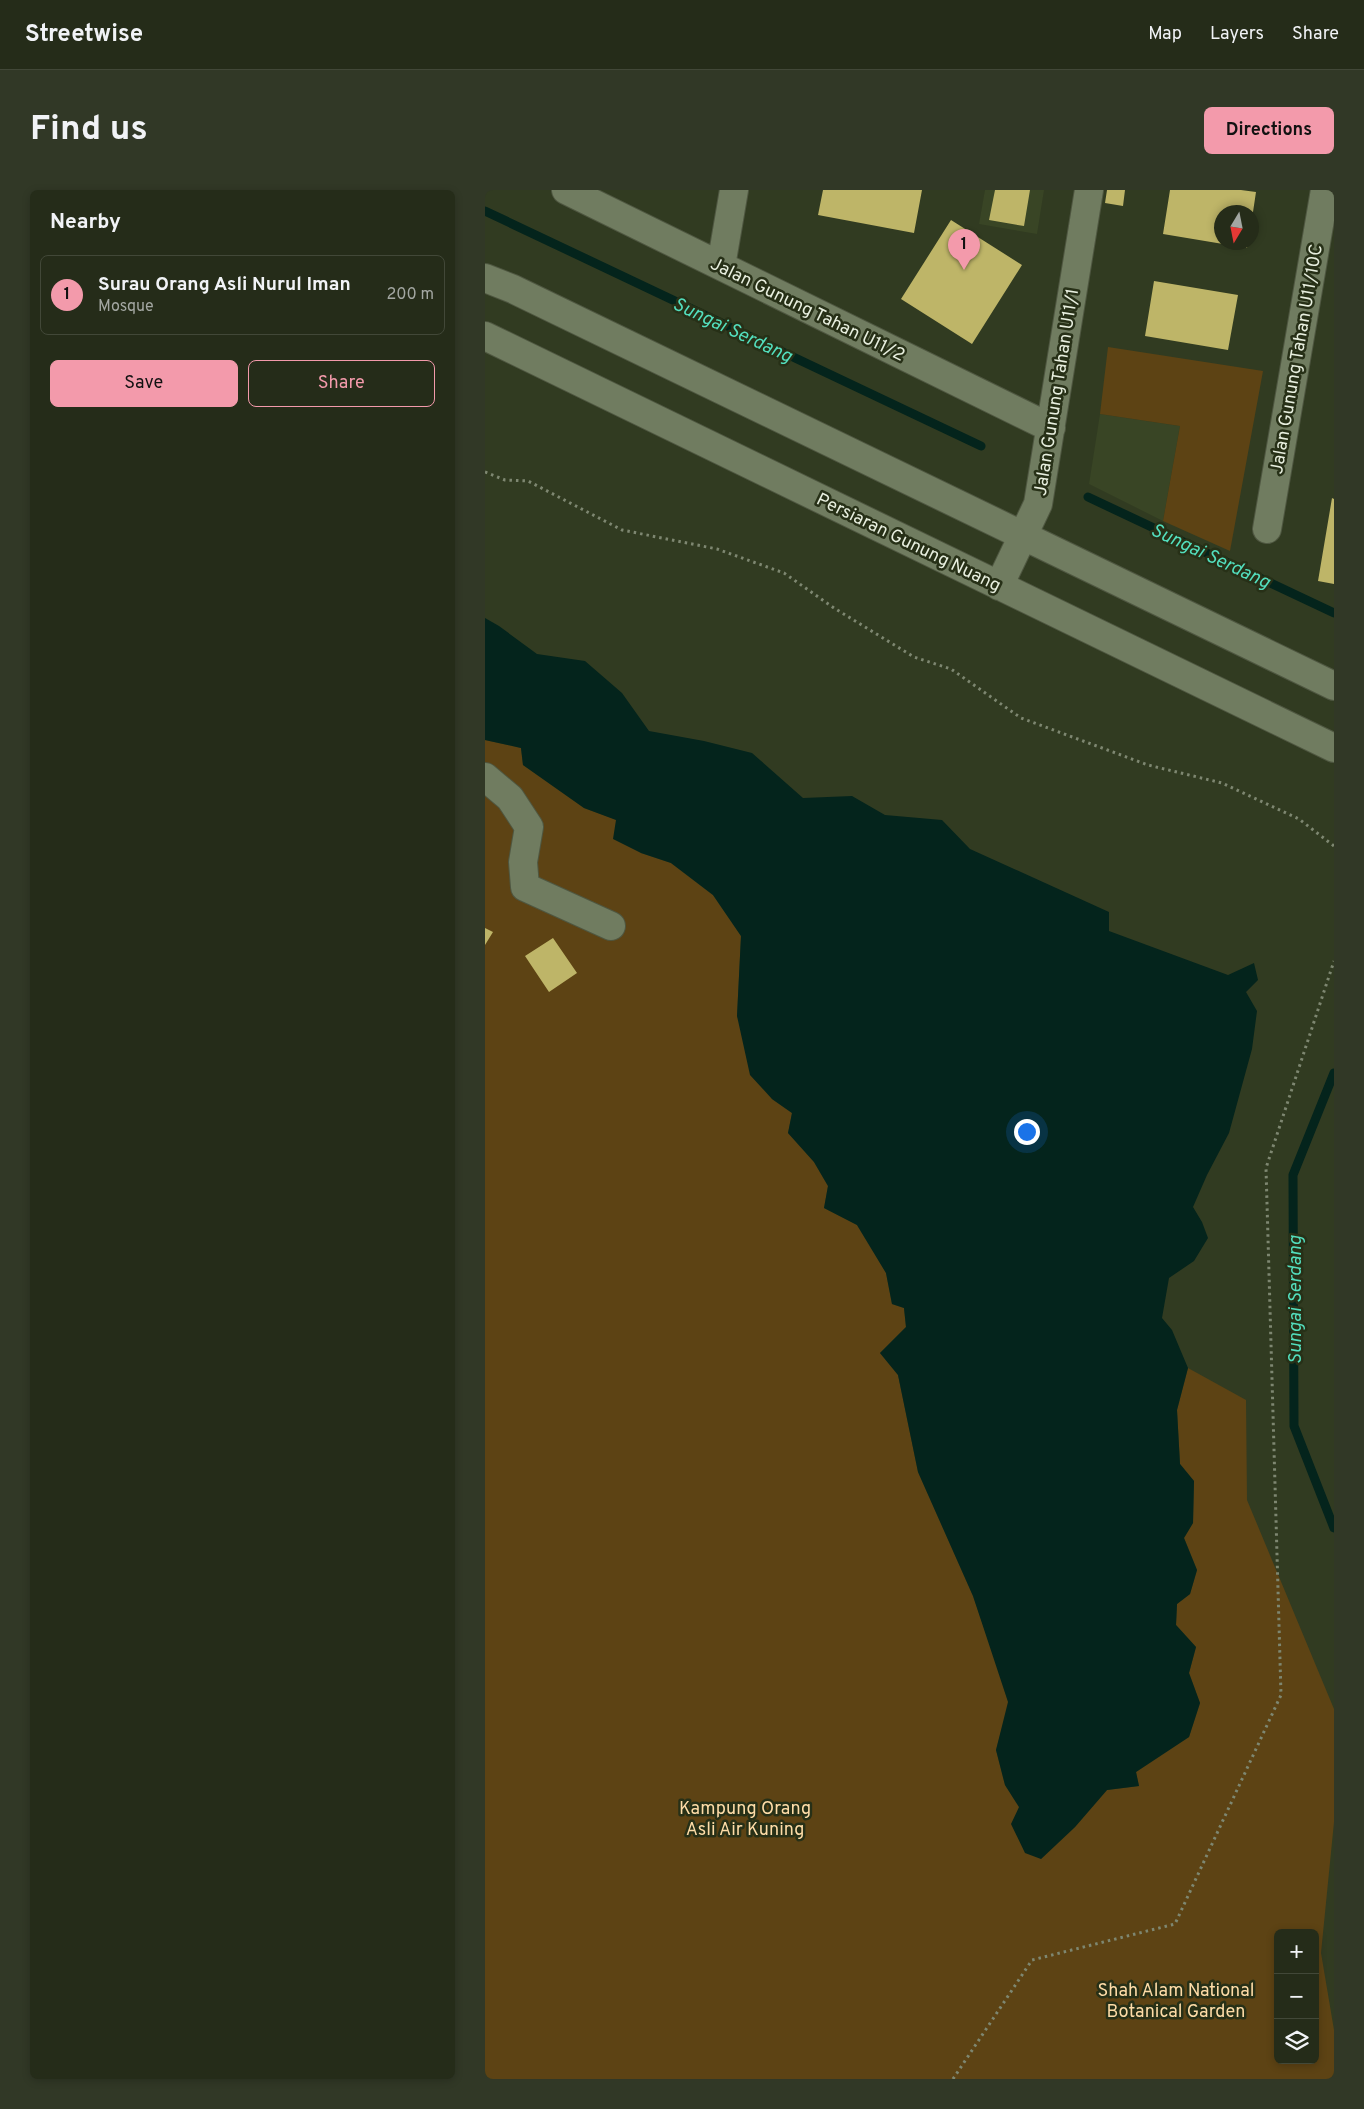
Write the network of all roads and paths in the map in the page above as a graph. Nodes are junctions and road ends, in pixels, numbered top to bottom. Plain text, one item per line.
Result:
1 (566, 190) edge
2 (734, 190) edge
3 (1089, 190) edge
4 (1325, 190) edge
5 (721, 266) junction
6 (485, 278) edge
7 (485, 336) edge
8 (1051, 428) junction
9 (485, 472) edge
10 (1267, 529) dead end
11 (1023, 536) junction
12 (999, 586) junction
13 (1334, 686) edge
14 (1334, 748) edge
15 (485, 777) edge
16 (1334, 846) edge
17 (611, 926) dead end
18 (1334, 961) edge
19 (953, 2079) edge

1 - 5 street, Jalan Gunung Tahan U11/2
2 - 5 street
3 - 8 street, Jalan Gunung Tahan U11/1
4 - 10 street, Jalan Gunung Tahan U11/10C
5 - 8 street, Jalan Gunung Tahan U11/2
6 - 11 street
7 - 12 street, Persiaran Gunung Nuang
8 - 11 street, Jalan Gunung Tahan U11/1
9 - 16 path
11 - 12 street, Jalan Gunung Tahan U11/1
11 - 13 street
12 - 14 street, Persiaran Gunung Nuang
15 - 17 street
18 - 19 path

